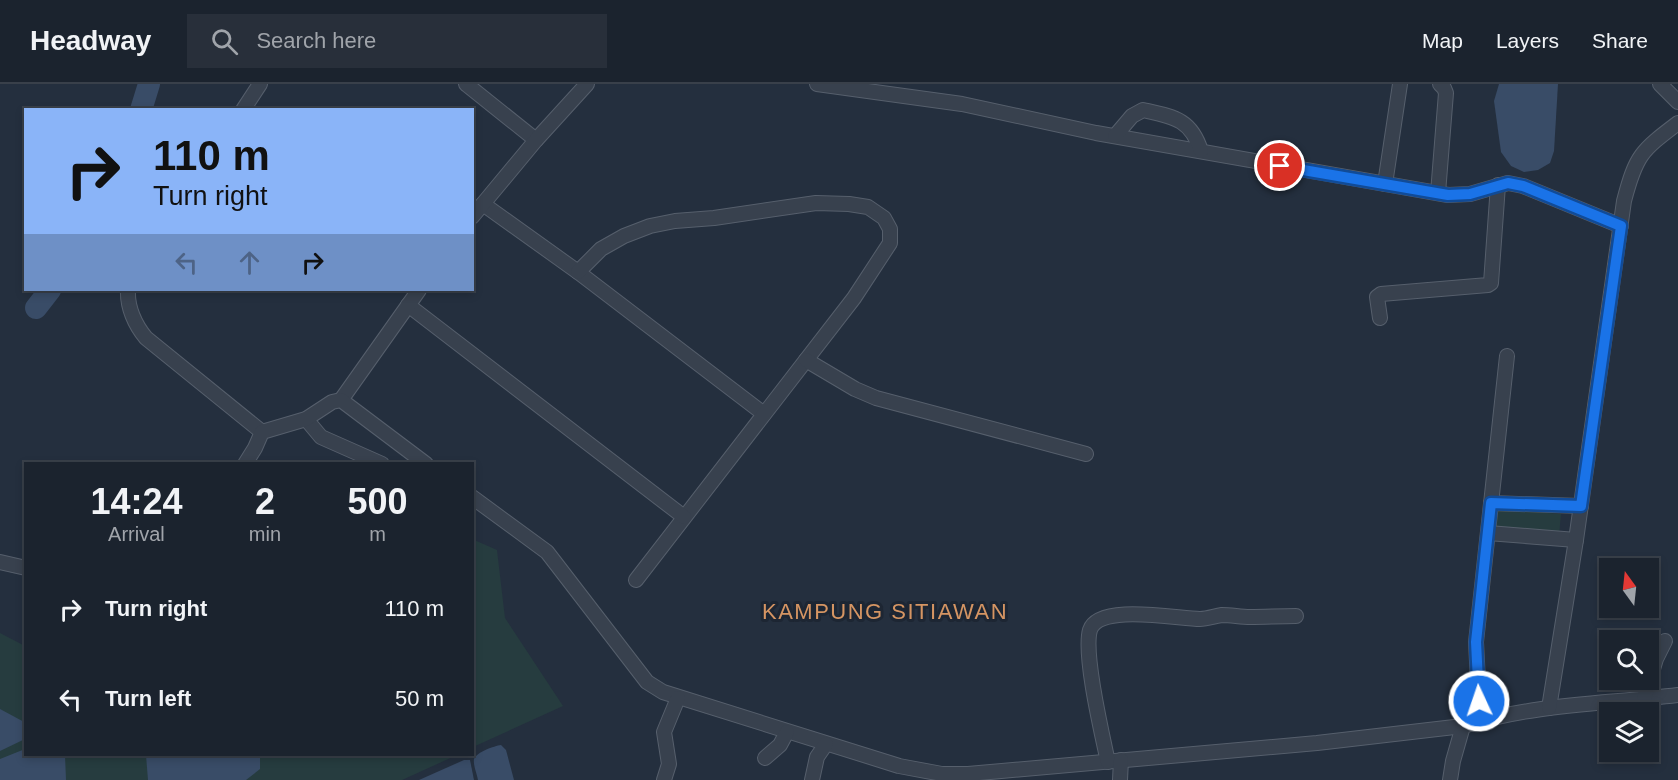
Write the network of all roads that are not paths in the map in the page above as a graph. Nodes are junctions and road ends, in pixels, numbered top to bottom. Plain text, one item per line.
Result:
1 (260, 84) edge
2 (466, 84) edge
3 (587, 84) edge
4 (818, 84) edge
5 (1400, 84) edge
6 (1440, 84) edge
7 (1660, 84) edge
8 (1678, 102) edge
9 (244, 108) edge
10 (1678, 123) edge
11 (1115, 136) junction
12 (536, 140) junction
13 (1201, 151) junction
14 (1385, 184) junction
15 (1498, 185) junction
16 (1438, 193) junction
17 (483, 204) junction
18 (474, 215) edge
19 (1621, 226) junction
20 (578, 272) junction
21 (128, 291) edge
22 (418, 291) edge
23 (408, 305) junction
24 (1380, 318) dead end
25 (1507, 356) dead end
26 (806, 360) junction
27 (341, 400) junction
28 (764, 414) junction
29 (306, 419) junction
30 (262, 432) junction
31 (1086, 454) dead end
32 (246, 462) edge
33 (377, 462) edge
34 (423, 462) edge
35 (474, 498) edge
36 (1491, 503) junction
37 (1581, 506) junction
38 (684, 517) junction
39 (1488, 533) junction
40 (1576, 540) junction
41 (0, 562) edge
42 (24, 568) edge
43 (636, 580) dead end
44 (1296, 616) dead end
45 (1665, 640) dead end
46 (1678, 696) edge
47 (678, 698) junction
48 (1644, 699) junction
49 (1549, 708) junction
50 (1480, 721) junction
51 (1463, 726) junction
52 (787, 732) junction
53 (826, 744) junction
54 (765, 758) dead end
55 (1114, 761) junction
56 (664, 780) edge
57 (812, 780) edge
58 (1120, 780) edge
59 (1450, 780) edge

1 - 9 street
2 - 12 street
3 - 12 street
4 - 11 street
5 - 14 street
6 - 16 street
7 - 8 street
10 - 19 street
11 - 13 street
11 - 13 street
12 - 17 street
13 - 14 street
14 - 16 street
15 - 16 street
15 - 19 street
15 - 24 street
17 - 18 street
17 - 20 street
19 - 37 street
20 - 26 street
20 - 28 street
21 - 30 street
22 - 23 street
23 - 27 street
23 - 38 street
25 - 36 street
26 - 28 street
26 - 31 street
27 - 29 street
27 - 34 street
28 - 38 street
29 - 30 street
29 - 33 street
30 - 32 street
35 - 47 street
36 - 37 street
36 - 39 street
37 - 40 street
38 - 43 street
39 - 40 street
39 - 50 street
40 - 49 street
41 - 42 street
44 - 55 street
45 - 48 street
46 - 48 street
47 - 52 street
47 - 56 street
48 - 49 street
49 - 50 street
50 - 51 street
51 - 55 street
51 - 59 street
52 - 53 street
52 - 54 street
53 - 55 street
53 - 57 street
55 - 58 street

